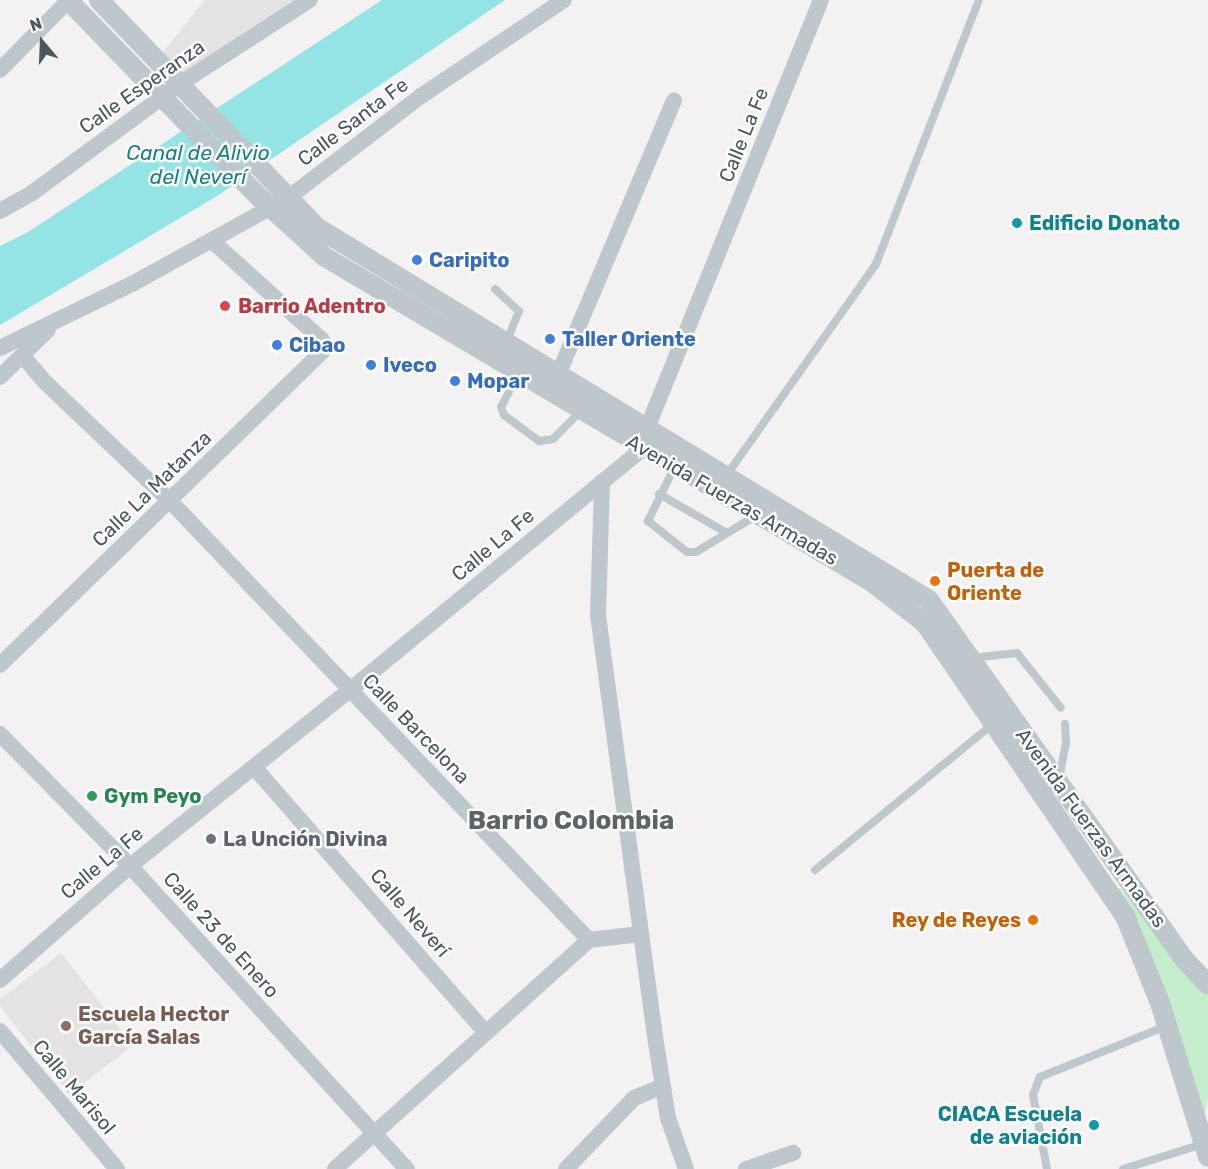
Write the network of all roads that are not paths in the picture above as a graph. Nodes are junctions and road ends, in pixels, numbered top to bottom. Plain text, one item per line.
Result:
1 (68, 0) edge
2 (99, 0) edge
3 (310, 0) edge
4 (564, 0) edge
5 (821, 0) edge
6 (979, 0) edge
7 (0, 70) edge
8 (183, 85) junction
9 (166, 98) junction
10 (674, 100) dead end
11 (284, 194) junction
12 (265, 203) junction
13 (0, 211) edge
14 (212, 241) junction
15 (495, 289) dead end
16 (53, 325) junction
17 (506, 344) junction
18 (0, 348) edge
19 (23, 356) junction
20 (518, 374) junction
21 (558, 375) junction
22 (0, 377) edge
23 (581, 411) junction
24 (643, 437) junction
25 (678, 459) junction
26 (726, 477) junction
27 (602, 482) junction
28 (659, 494) junction
29 (171, 502) junction
30 (765, 510) junction
31 (727, 533) junction
32 (971, 658) junction
33 (0, 664) edge
34 (350, 690) junction
35 (1061, 708) dead end
36 (994, 724) junction
37 (1065, 724) dead end
38 (0, 734) edge
39 (254, 767) junction
40 (1058, 783) junction
41 (1044, 797) junction
42 (130, 866) junction
43 (815, 870) dead end
44 (641, 934) junction
45 (589, 940) junction
46 (0, 980) edge
47 (1208, 985) edge
48 (1167, 1025) junction
49 (0, 1031) edge
50 (486, 1033) junction
51 (663, 1086) junction
52 (374, 1134) junction
53 (1206, 1150) edge
54 (793, 1153) dead end
55 (117, 1169) edge
56 (335, 1169) edge
57 (407, 1169) edge
58 (566, 1169) edge
59 (686, 1169) edge
60 (746, 1169) edge
61 (1047, 1169) edge
62 (1123, 1169) edge

1 - 7 street
1 - 9 street, Avenida Fuerzas Armadas
2 - 8 street, Avenida Fuerzas Armadas
3 - 8 street, Calle Esperanza
4 - 11 street, Calle Santa Fe
5 - 24 street, Calle La Fe
6 - 26 lane
8 - 9 street, Calle Esperanza
8 - 11 street, Avenida Fuerzas Armadas
9 - 12 street, Avenida Fuerzas Armadas
9 - 13 street, Calle Esperanza
10 - 21 street
11 - 12 street, Calle Santa Fe
11 - 17 street, Avenida Fuerzas Armadas
12 - 14 street, Calle Santa Fe
12 - 20 street, Avenida Fuerzas Armadas
14 - 16 street, Calle Santa Fe
14 - 29 street, Calle La Matanza
15 - 17 lane
16 - 18 street, Calle Santa Fe
16 - 19 street
17 - 21 street, Avenida Fuerzas Armadas
19 - 22 street
19 - 29 street, Calle Barcelona
20 - 23 street, Avenida Fuerzas Armadas
20 - 23 lane
21 - 24 street, Avenida Fuerzas Armadas
23 - 24 street, Avenida Fuerzas Armadas
24 - 25 street, Avenida Fuerzas Armadas
24 - 27 street, Calle La Fe
25 - 26 street, Avenida Fuerzas Armadas
25 - 28 lane
25 - 30 street, Avenida Fuerzas Armadas
26 - 30 street, Avenida Fuerzas Armadas
27 - 34 street, Calle La Fe
27 - 44 street
28 - 31 lane
28 - 31 lane
29 - 33 street, Calle La Matanza
29 - 34 street, Calle Barcelona
30 - 31 lane
30 - 32 street, Avenida Fuerzas Armadas
30 - 36 street, Avenida Fuerzas Armadas
32 - 35 lane
32 - 40 street, Avenida Fuerzas Armadas
34 - 39 street, Calle La Fe
34 - 45 street, Calle Barcelona
36 - 41 street, Avenida Fuerzas Armadas
36 - 43 lane
37 - 40 lane
38 - 42 street, Calle 23 de Enero
39 - 42 street, Calle La Fe
39 - 50 street, Calle Neverí
40 - 41 lane
40 - 47 street, Avenida Fuerzas Armadas
41 - 48 street, Avenida Fuerzas Armadas
42 - 46 street, Calle La Fe
42 - 52 street, Calle 23 de Enero
44 - 45 street
44 - 51 street
45 - 50 street
48 - 53 street, Avenida Fuerzas Armadas
48 - 61 lane
49 - 55 street, Calle Marisol
50 - 52 street
51 - 58 street
51 - 59 street
52 - 56 street
52 - 57 street, Calle 23 de Enero
53 - 62 lane
54 - 60 street

